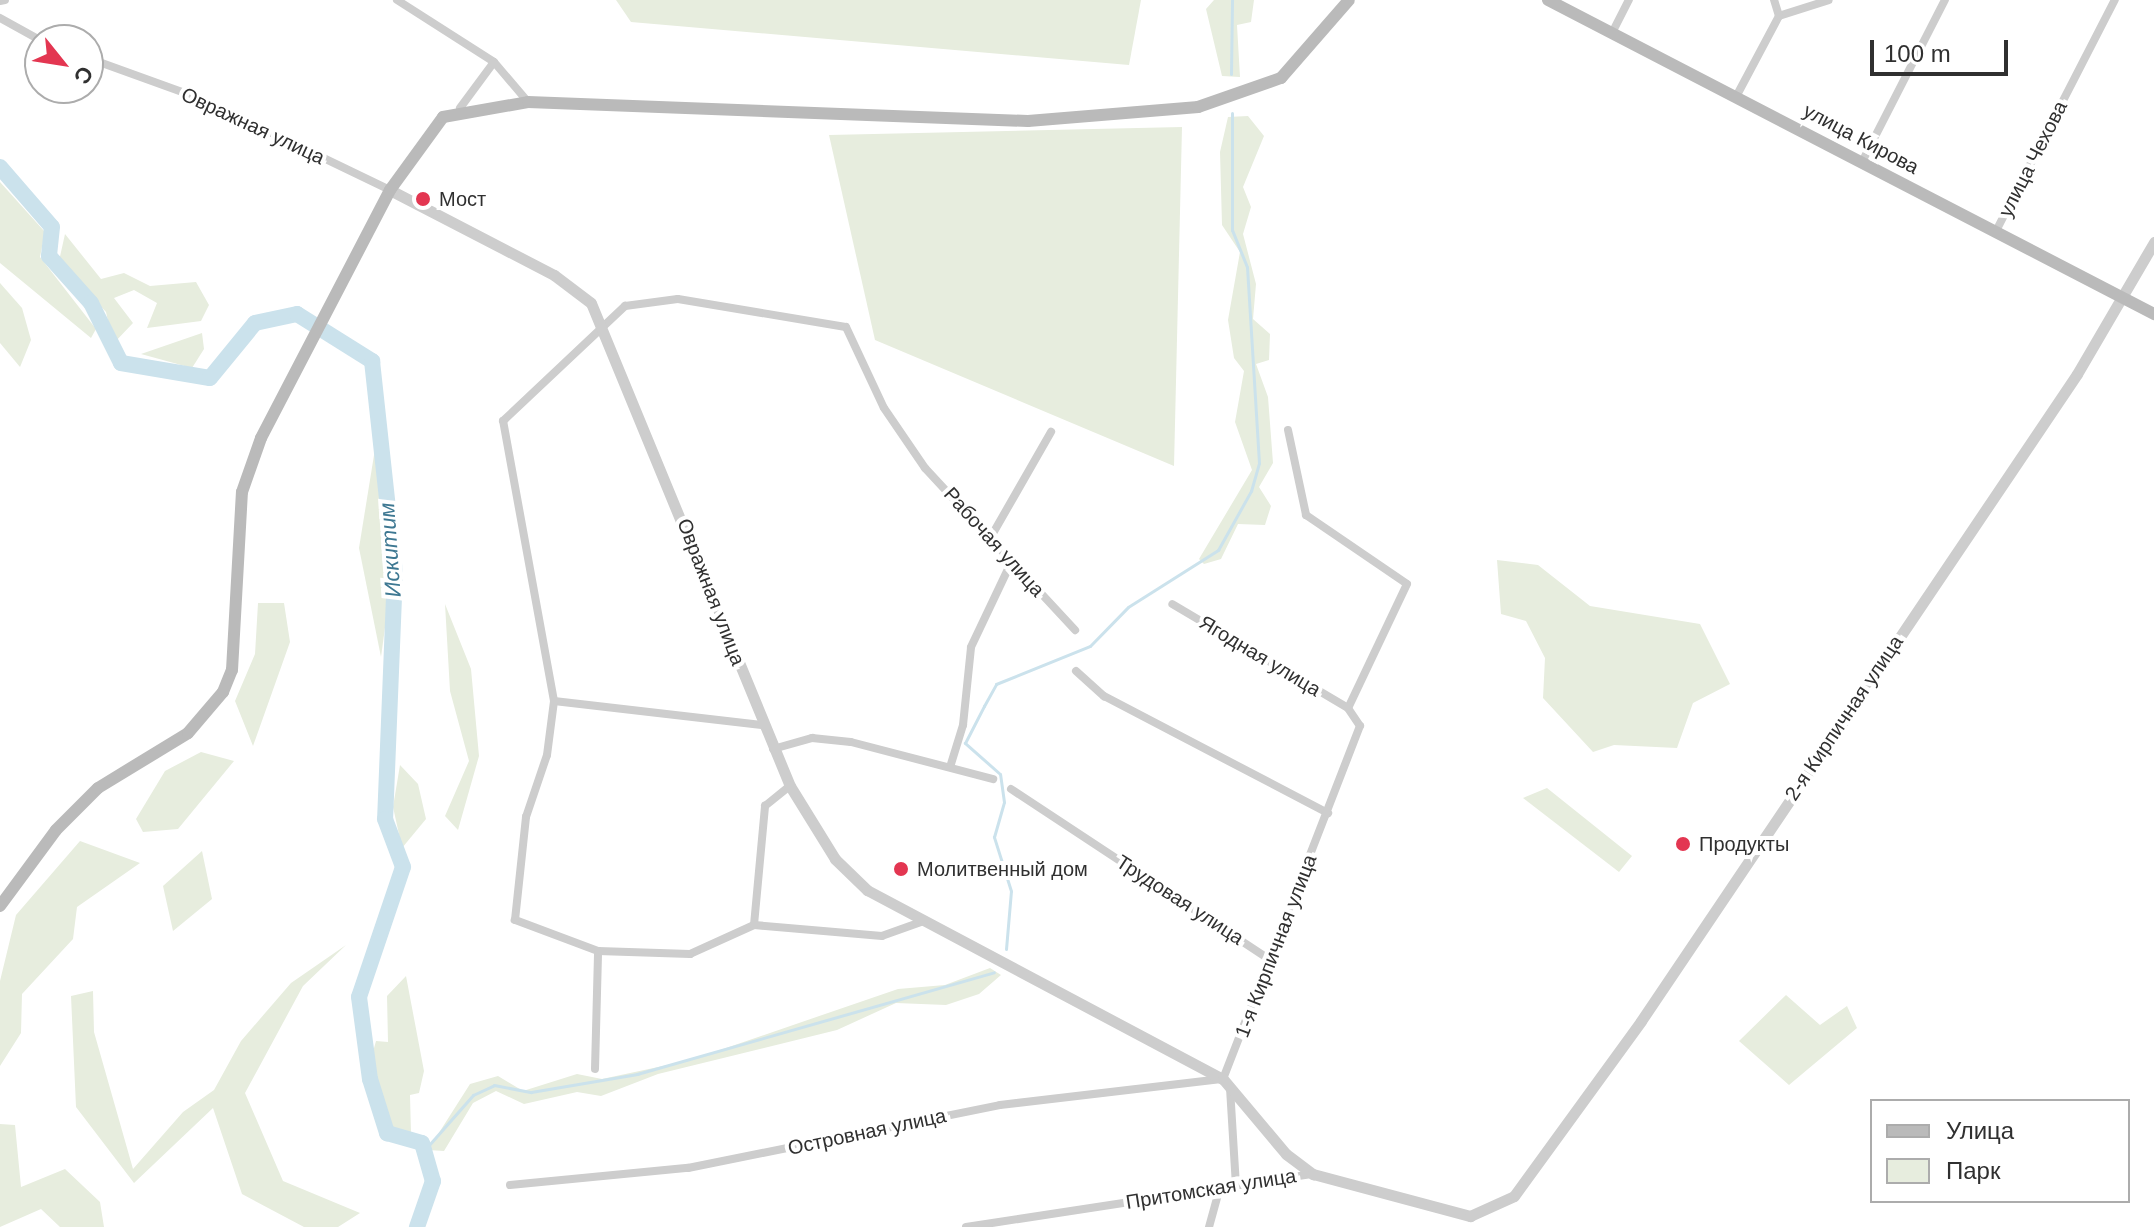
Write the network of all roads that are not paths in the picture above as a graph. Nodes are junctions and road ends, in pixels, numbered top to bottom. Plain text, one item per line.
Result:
1 (397, 0) edge
2 (1349, 0) edge
3 (1548, 0) edge
4 (1629, 0) edge
5 (1774, 0) edge
6 (1829, 0) edge
7 (1945, 0) edge
8 (2115, 0) edge
9 (1779, 16) junction
10 (0, 18) edge
11 (24, 31) edge
12 (1612, 33) junction
13 (494, 62) junction
14 (104, 64) edge
15 (1737, 95) junction
16 (528, 102) junction
17 (460, 108) junction
18 (1862, 162) junction
19 (390, 190) junction
20 (1995, 233) junction
21 (2154, 242) edge
22 (2125, 299) junction
23 (2154, 314) edge
24 (603, 326) junction
25 (1288, 430) dead end
26 (1051, 432) dead end
27 (992, 535) junction
28 (1010, 565) junction
29 (1172, 604) dead end
30 (1075, 630) dead end
31 (1076, 671) dead end
32 (554, 701) junction
33 (1348, 708) junction
34 (762, 725) junction
35 (773, 749) junction
36 (951, 764) junction
37 (993, 779) dead end
38 (790, 786) junction
39 (1011, 789) dead end
40 (1328, 813) junction
41 (0, 906) edge
42 (921, 922) junction
43 (754, 925) junction
44 (598, 951) junction
45 (1269, 959) junction
46 (595, 1069) dead end
47 (1226, 1083) junction
48 (1313, 1174) junction
49 (510, 1185) dead end
50 (1236, 1185) junction
51 (1220, 1187) junction
52 (1499, 1208) joint
53 (966, 1227) edge
54 (1209, 1227) edge

1 - 13 street
2 - 16 main road
3 - 12 main road, улица Кирова
4 - 12 street
5 - 9 street
6 - 9 street
7 - 18 street
8 - 20 street, улица Чехова
9 - 15 street
10 - 11 street
12 - 15 main road, улица Кирова
13 - 16 street
13 - 17 street
14 - 19 street, Овражная улица
15 - 18 main road, улица Кирова
16 - 17 main road
17 - 19 main road
18 - 20 main road, улица Кирова
19 - 24 street, Овражная улица
19 - 41 main road
20 - 22 main road, улица Кирова
21 - 22 street, 2-я Кирпичная улица
22 - 23 main road, улица Кирова
22 - 52 street, 2-я Кирпичная улица
24 - 27 street, Рабочая улица
24 - 32 street
24 - 34 street, Овражная улица
25 - 33 street
26 - 27 street
27 - 28 street, Рабочая улица
28 - 30 street, Рабочая улица
28 - 36 street
29 - 33 street, Ягодная улица
31 - 40 street
32 - 34 street
32 - 44 street
33 - 40 street, 1-я Кирпичная улица
34 - 35 street, Овражная улица
35 - 36 street
35 - 38 street, Овражная улица
36 - 37 street
38 - 42 street, Овражная улица
38 - 43 street
39 - 45 street, Трудовая улица
40 - 45 street, 1-я Кирпичная улица
42 - 43 street
42 - 47 street, Овражная улица
43 - 44 street
44 - 46 street
45 - 47 street, 1-я Кирпичная улица
47 - 48 street, Овражная улица
47 - 49 street, Островная улица
47 - 50 street, 1-я Кирпичная улица
48 - 50 street, Притомская улица
48 - 52 street, Притомская улица
50 - 51 street, Притомская улица
51 - 53 street, Притомская улица
51 - 54 street

